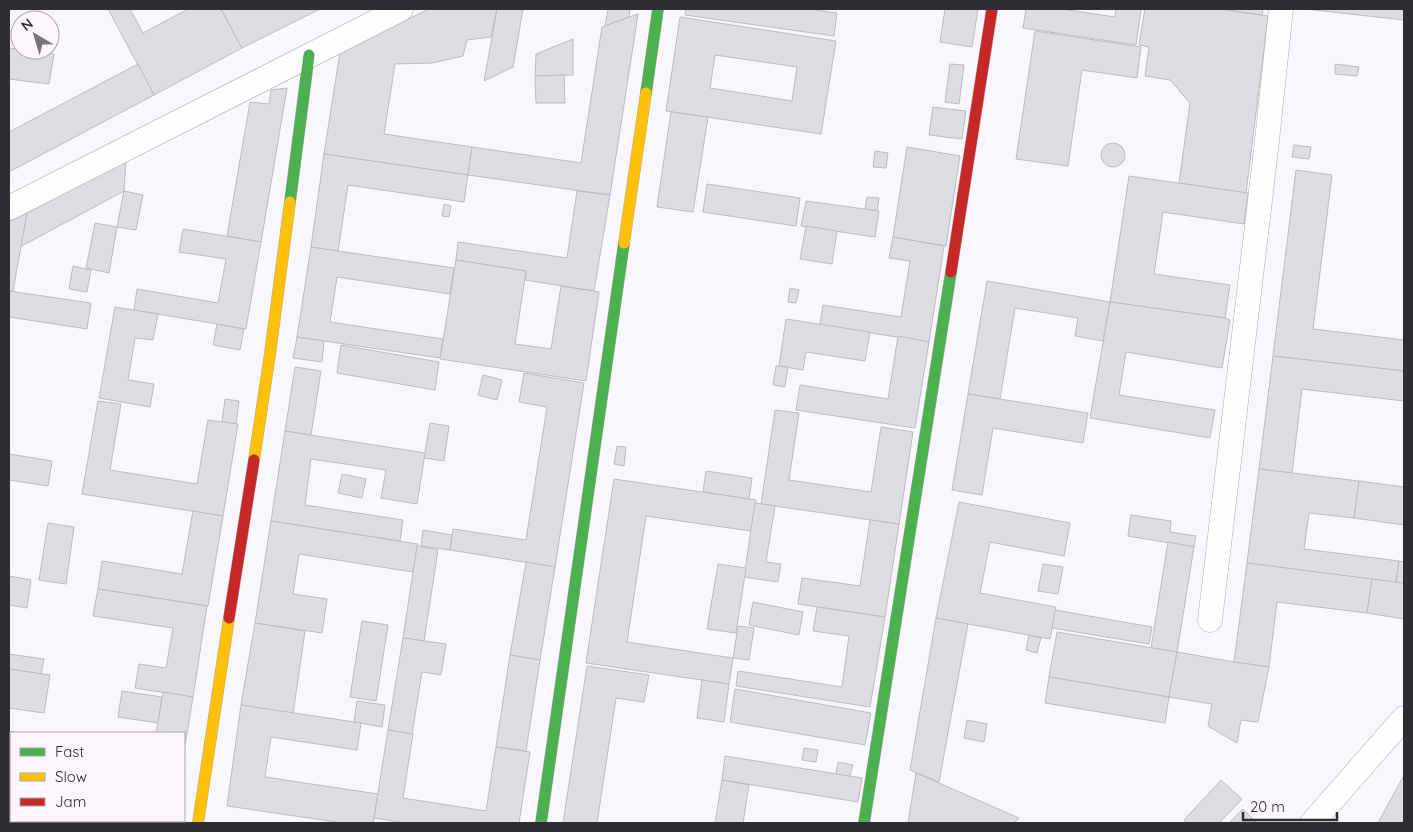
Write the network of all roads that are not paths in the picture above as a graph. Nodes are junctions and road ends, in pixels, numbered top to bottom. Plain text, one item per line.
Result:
1 (401, 9) edge
2 (658, 9) edge
3 (992, 9) edge
4 (1281, 9) edge
5 (309, 55) junction
6 (9, 208) edge
7 (1210, 620) dead end
8 (1404, 718) edge
9 (198, 823) edge
10 (541, 823) edge
11 (864, 823) edge
12 (1312, 823) edge

1 - 5 street
2 - 10 street
3 - 11 street
4 - 7 street
5 - 6 street
5 - 9 street
8 - 12 street

